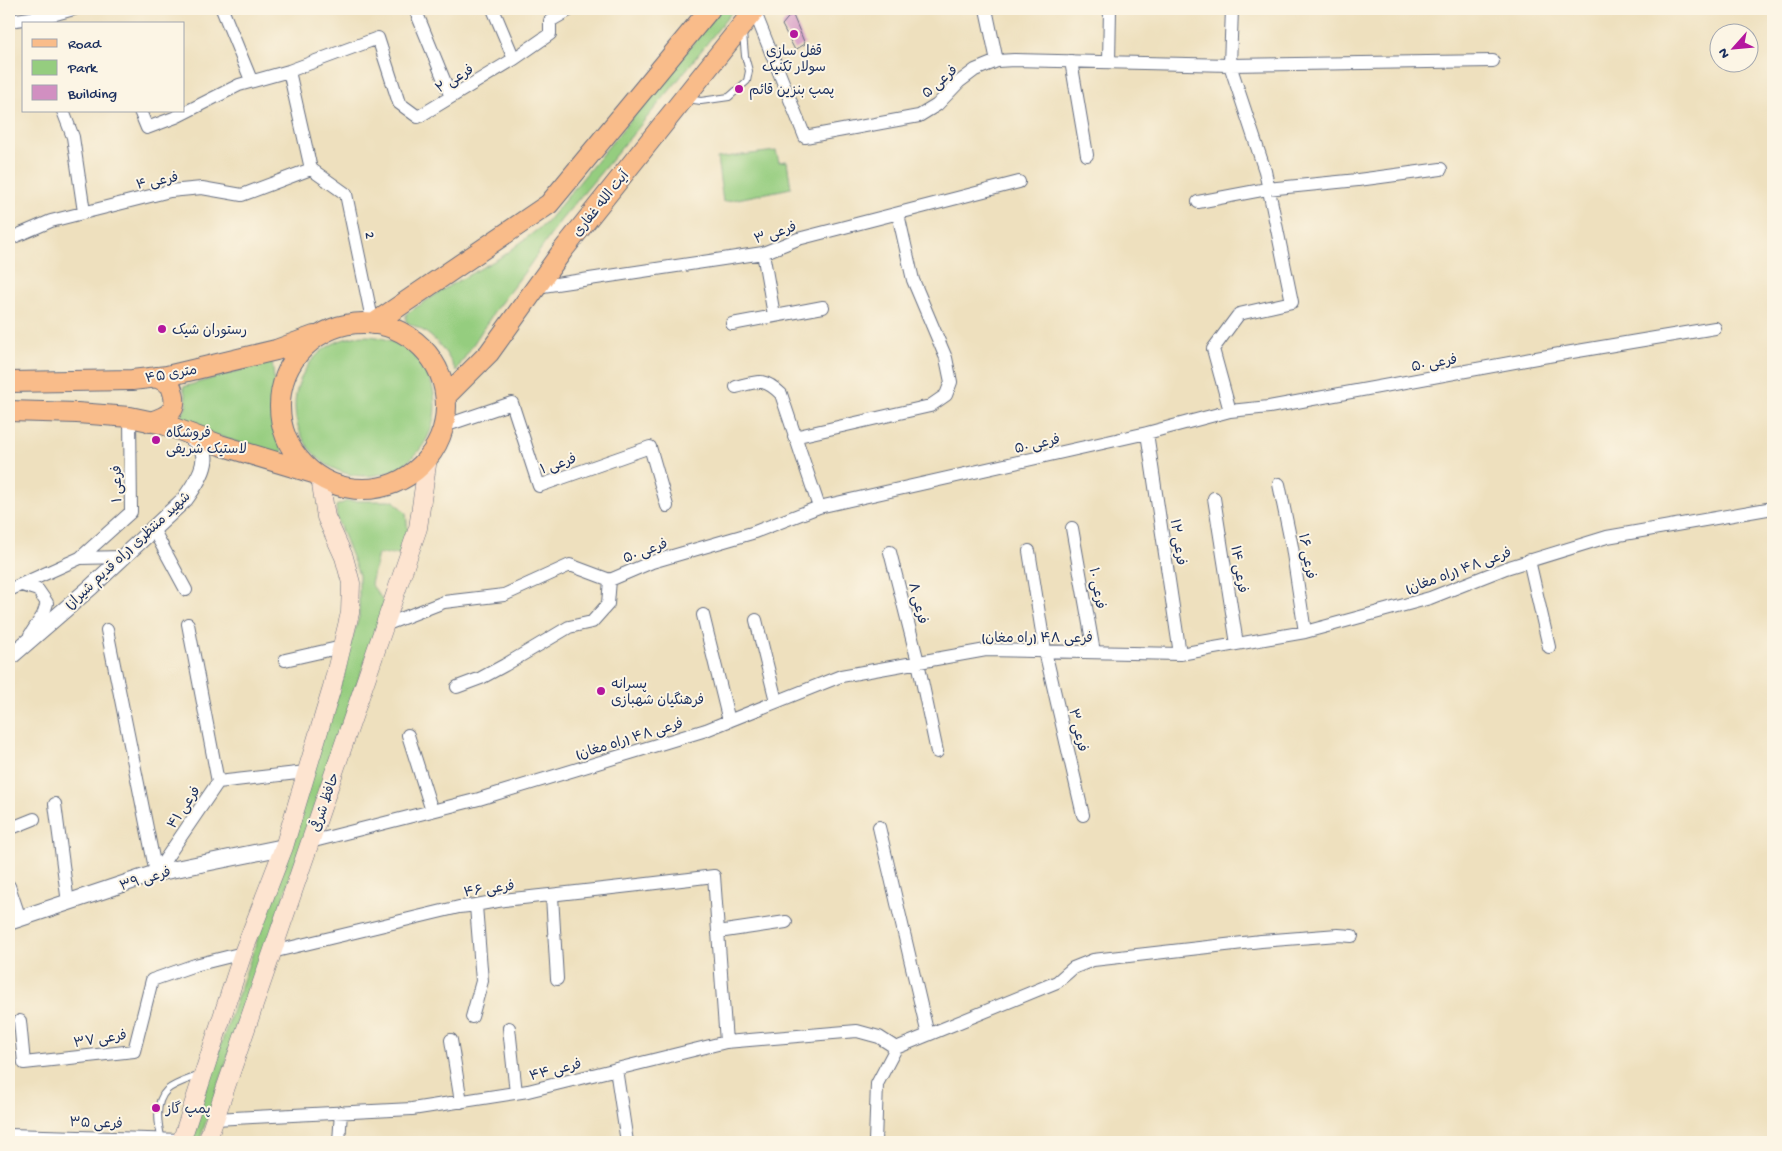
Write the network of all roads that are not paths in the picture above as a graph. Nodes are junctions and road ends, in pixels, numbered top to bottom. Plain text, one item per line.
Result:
1 (74, 9) edge
2 (222, 9) edge
3 (415, 9) edge
4 (493, 9) edge
5 (571, 9) edge
6 (710, 9) edge
7 (986, 9) edge
8 (1110, 9) edge
9 (1232, 9) edge
10 (751, 14) edge
11 (9, 21) edge
12 (26, 21) edge
13 (514, 59) junction
14 (996, 61) junction
15 (1071, 61) junction
16 (1493, 61) dead end
17 (1109, 62) junction
18 (1230, 65) junction
19 (289, 71) junction
20 (251, 80) junction
21 (450, 97) junction
22 (683, 99) junction
23 (63, 112) edge
24 (140, 112) edge
25 (1087, 155) dead end
26 (312, 169) junction
27 (1441, 169) dead end
28 (1019, 182) dead end
29 (1267, 189) junction
30 (1198, 202) dead end
31 (84, 212) junction
32 (898, 214) junction
33 (9, 239) edge
34 (763, 253) junction
35 (536, 287) junction
36 (823, 307) dead end
37 (774, 315) junction
38 (373, 324) junction
39 (732, 324) dead end
40 (1715, 328) dead end
41 (328, 331) junction
42 (156, 378) junction
43 (9, 382) edge
44 (736, 386) dead end
45 (446, 396) junction
46 (1230, 410) junction
47 (9, 412) edge
48 (130, 417) junction
49 (150, 422) junction
50 (444, 426) junction
51 (182, 432) junction
52 (1147, 433) junction
53 (794, 438) junction
54 (428, 458) junction
55 (317, 475) junction
56 (1279, 484) dead end
57 (1214, 498) dead end
58 (667, 506) dead end
59 (818, 507) junction
60 (1773, 508) edge
61 (1072, 528) dead end
62 (153, 529) junction
63 (1028, 551) dead end
64 (890, 552) dead end
65 (123, 557) junction
66 (80, 558) junction
67 (1529, 560) junction
68 (610, 580) junction
69 (22, 585) junction
70 (9, 590) edge
71 (186, 590) dead end
72 (703, 615) dead end
73 (756, 620) dead end
74 (188, 624) dead end
75 (385, 626) junction
76 (107, 630) dead end
77 (1305, 632) junction
78 (1237, 644) junction
79 (23, 645) junction
80 (342, 647) junction
81 (1549, 647) dead end
82 (1045, 651) junction
83 (1094, 652) junction
84 (1180, 654) junction
85 (9, 658) edge
86 (285, 660) dead end
87 (918, 662) junction
88 (457, 688) dead end
89 (776, 701) junction
90 (729, 721) junction
91 (408, 735) dead end
92 (937, 752) dead end
93 (306, 772) junction
94 (218, 782) junction
95 (55, 804) dead end
96 (432, 811) junction
97 (1083, 815) dead end
98 (34, 819) dead end
99 (879, 827) dead end
100 (9, 829) edge
101 (310, 842) junction
102 (284, 847) junction
103 (156, 873) junction
104 (9, 886) edge
105 (552, 896) junction
106 (68, 903) junction
107 (476, 906) junction
108 (14, 920) edge
109 (786, 922) dead end
110 (718, 932) junction
111 (1352, 936) dead end
112 (272, 952) junction
113 (243, 953) junction
114 (557, 979) dead end
115 (472, 1017) dead end
116 (20, 1021) dead end
117 (509, 1028) dead end
118 (928, 1035) junction
119 (451, 1040) dead end
120 (726, 1042) junction
121 (896, 1048) junction
122 (616, 1069) junction
123 (204, 1074) junction
124 (516, 1093) junction
125 (461, 1102) junction
126 (341, 1112) junction
127 (215, 1119) junction
128 (9, 1135) edge
129 (90, 1140) edge
130 (162, 1140) junction
131 (182, 1141) edge
132 (207, 1142) edge
133 (339, 1142) edge
134 (628, 1142) edge
135 (875, 1142) edge

1 - 12 street
2 - 20 street
3 - 21 street
4 - 13 street
5 - 13 street, فرعی ۲
6 - 38 main road
7 - 14 street
8 - 17 street
9 - 18 street
10 - 14 street, فرعی ۵
10 - 22 main road, آیت الله غفاری
10 - 22 lane
11 - 12 street
13 - 21 street, فرعی ۲
14 - 15 street, فرعی ۵
15 - 17 street, فرعی ۵
15 - 25 street
16 - 18 street, فرعی ۵
17 - 18 street, فرعی ۵
18 - 29 street
19 - 20 street
19 - 21 street, فرعی ۲
19 - 26 street
20 - 24 street
22 - 35 main road, آیت الله غفاری
23 - 31 street
26 - 31 street, فرعی ۴
26 - 38 street, 2
27 - 29 street
28 - 32 street, فرعی ۳
29 - 30 street
29 - 46 street
31 - 33 street, فرعی ۴
32 - 34 street, فرعی ۳
32 - 53 street
34 - 35 street, فرعی ۳
34 - 37 street
35 - 45 main road, آیت الله غفاری
36 - 37 street
37 - 39 street
38 - 41 main road
38 - 45 main road
40 - 46 street, فرعی ۵۰
41 - 42 main road, ۴۵ متری
41 - 55 main road
42 - 43 main road, ۴۵ متری
42 - 49 main road
44 - 53 street
45 - 50 main road
46 - 52 street, فرعی ۵۰
47 - 48 main road
48 - 49 main road
48 - 66 street, فرعی ۱
49 - 51 main road
50 - 54 main road
50 - 58 street, فرعی ۱
51 - 55 main road
51 - 62 street, شهید منتظری (راه قدیم شیراز)
52 - 59 street, فرعی ۵۰
52 - 84 street, فرعی ۱۲
53 - 59 street
54 - 55 main road
54 - 75 main road, حافظ شرقی
55 - 80 main road, حافظ شرقی
56 - 77 street, فرعی ۱۶
57 - 78 street, فرعی ۱۴
59 - 68 street, فرعی ۵۰
60 - 67 street, فرعی ۴۸ (راه مغان)
61 - 83 street, فرعی ۱۰
62 - 65 street, شهید منتظری (راه قدیم شیراز)
62 - 71 street
63 - 82 street, فرعی ۳
64 - 87 street, فرعی ۸
65 - 66 street
65 - 79 street, شهید منتظری (راه قدیم شیراز)
66 - 69 street
67 - 77 street, فرعی ۴۸ (راه مغان)
67 - 81 street
68 - 75 street
68 - 88 street
69 - 70 street
69 - 79 street
72 - 90 street
73 - 89 street
74 - 94 street
75 - 101 main road, حافظ شرقی
76 - 103 street
77 - 78 street, فرعی ۴۸ (راه مغان)
78 - 84 street, فرعی ۴۸ (راه مغان)
79 - 85 street, شهید منتظری (راه قدیم شیراز)
80 - 86 street
80 - 93 main road, حافظ شرقی
82 - 83 street, فرعی ۴۸ (راه مغان)
82 - 87 street, فرعی ۴۸ (راه مغان)
82 - 97 street, فرعی ۳
83 - 84 street, فرعی ۴۸ (راه مغان)
87 - 89 street, فرعی ۴۸ (راه مغان)
87 - 92 street
89 - 90 street, فرعی ۴۸ (راه مغان)
90 - 96 street, فرعی ۴۸ (راه مغان)
91 - 96 street
93 - 94 street, فرعی ۴۱
93 - 102 main road, حافظ شرقی
94 - 103 street, فرعی ۴۱
95 - 106 street
96 - 101 street, فرعی ۴۸ (راه مغان)
98 - 100 street
99 - 118 street
101 - 112 main road, حافظ شرقی
102 - 103 street, فرعی ۳۹
102 - 113 main road, حافظ شرقی
103 - 106 street, فرعی ۳۹
104 - 108 street
105 - 107 street, فرعی ۴۶
105 - 110 street, فرعی ۴۶
105 - 114 street
106 - 108 street, فرعی ۳۹
107 - 112 street, فرعی ۴۶
107 - 115 street
109 - 110 street
110 - 120 street
111 - 118 street
112 - 127 main road, حافظ شرقی
113 - 116 street, فرعی ۳۷
113 - 123 main road, حافظ شرقی
117 - 124 street
118 - 121 street
119 - 125 street
120 - 121 street, فرعی ۴۴
120 - 122 street, فرعی ۴۴
121 - 135 street
122 - 124 street, فرعی ۴۴
122 - 134 street
123 - 130 lane
123 - 131 main road, حافظ شرقی
124 - 125 street, فرعی ۴۴
125 - 126 street, فرعی ۴۴
126 - 127 street, فرعی ۴۴
126 - 133 street
127 - 132 main road, حافظ شرقی
128 - 129 street, فرعی ۳۵
129 - 130 street, فرعی ۳۵
130 - 131 street, فرعی ۳۵

